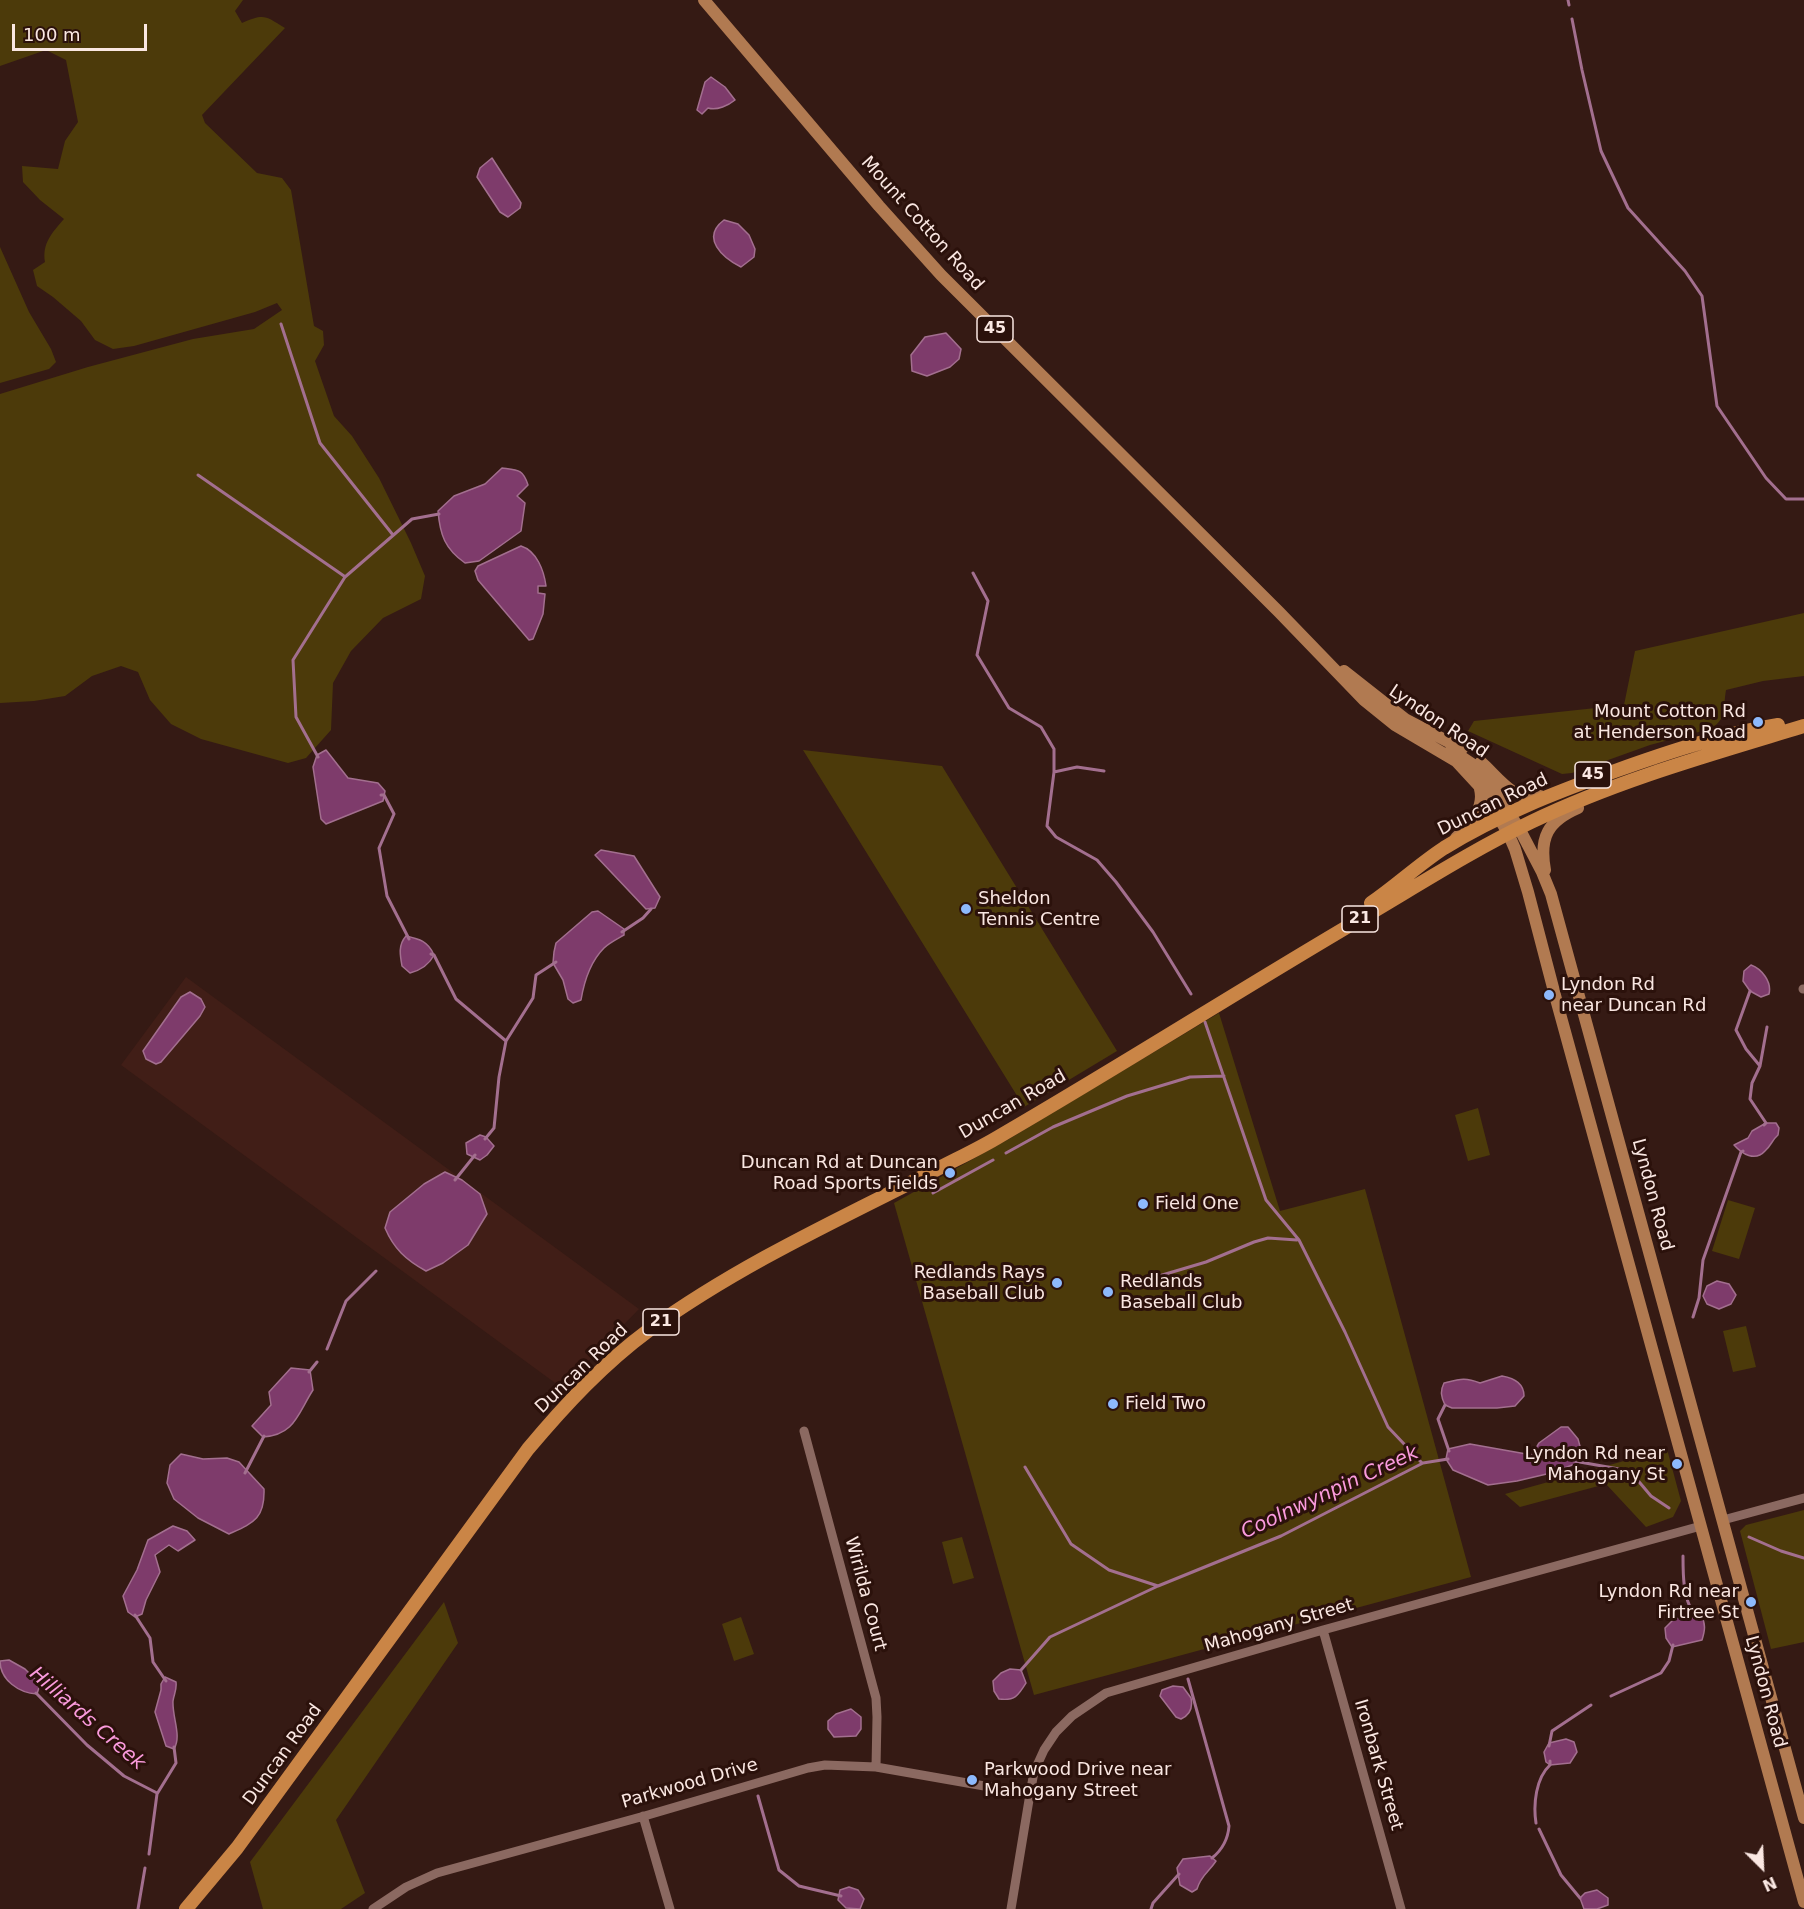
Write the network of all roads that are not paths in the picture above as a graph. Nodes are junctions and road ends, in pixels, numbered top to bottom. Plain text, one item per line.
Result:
1 (704, 0) edge
2 (1306, 639) junction
3 (1335, 664) junction
4 (1804, 724) edge
5 (1708, 741) junction
6 (1672, 767) junction
7 (1480, 787) junction
8 (1504, 816) junction
9 (1513, 830) junction
10 (1446, 847) junction
11 (1551, 894) junction
12 (1317, 943) junction
13 (1578, 993) junction
14 (1556, 999) junction
15 (804, 1431) dead end
16 (1804, 1498) edge
17 (1723, 1520) junction
18 (1701, 1526) junction
19 (1323, 1630) junction
20 (876, 1767) junction
21 (1030, 1794) junction
22 (643, 1816) junction
23 (1804, 1818) edge
24 (1804, 1902) edge
25 (186, 1909) edge
26 (372, 1909) edge
27 (670, 1909) edge
28 (1011, 1909) edge
29 (1401, 1909) edge

1 - 2 main road, Mount Cotton Road / 45
2 - 3 main road, Mount Cotton Road / 45
2 - 7 main road, Mount Cotton Road / 45
3 - 5 main road, Mount Cotton Road / 45
3 - 8 main road, Lyndon Road
4 - 5 highway, Mount Cotton Road / 21
4 - 6 highway, Mount Cotton Road / 21
5 - 8 highway, Duncan Road / 21
6 - 9 highway, Mount Cotton Road / 21
6 - 11 main road
7 - 8 main road, Mount Cotton Road / 45
7 - 10 main road
8 - 9 main road, Mount Cotton Road / 45
8 - 10 highway, Duncan Road / 21
9 - 11 main road, Lyndon Road
9 - 12 highway, Duncan Road / 21
9 - 14 main road, Lyndon Road
10 - 12 highway, Duncan Road / 21
11 - 13 main road, Lyndon Road
12 - 25 highway, Duncan Road / 21
13 - 14 main road
13 - 17 main road, Lyndon Road
14 - 18 main road, Lyndon Road
15 - 20 street, Wirilda Court
16 - 17 street
17 - 18 main road
17 - 23 main road, Lyndon Road
18 - 19 street, Mahogany Street
18 - 24 main road, Lyndon Road
19 - 21 street, Mahogany Street
19 - 29 street, Ironbark Street
20 - 21 street, Parkwood Drive
20 - 22 street, Parkwood Drive
21 - 28 street, Mahogany Street
22 - 26 street, Parkwood Drive
22 - 27 street

